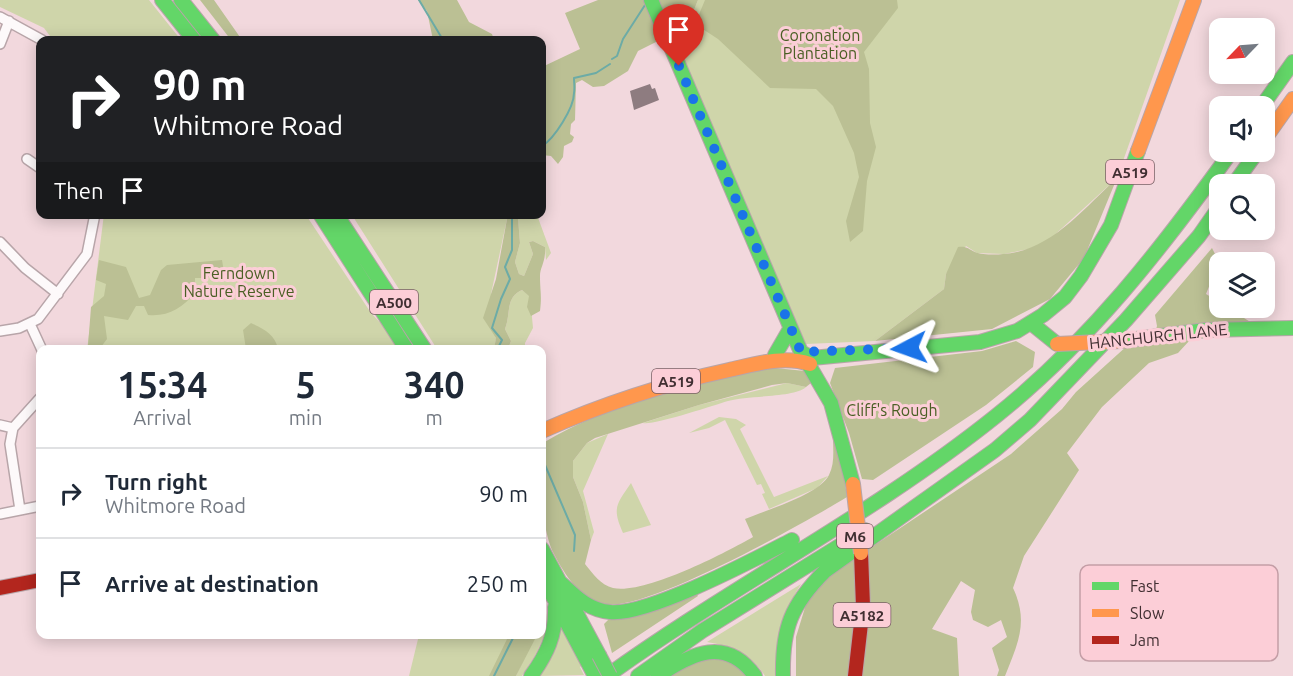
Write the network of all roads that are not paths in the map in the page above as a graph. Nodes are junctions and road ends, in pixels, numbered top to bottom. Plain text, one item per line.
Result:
1 (162, 0) edge
2 (181, 0) edge
3 (651, 0) edge
4 (1194, 0) edge
5 (4, 19) edge
6 (191, 36) edge
7 (210, 36) edge
8 (36, 37) edge
9 (0, 44) edge
10 (1293, 62) edge
11 (1269, 96) edge
12 (1293, 99) edge
13 (1275, 124) edge
14 (27, 159) dead end
15 (1224, 162) edge
16 (36, 165) edge
17 (36, 170) edge
18 (31, 175) dead end
19 (94, 219) edge
20 (323, 219) edge
21 (339, 219) edge
22 (1209, 222) edge
23 (0, 242) edge
24 (58, 294) junction
25 (1031, 322) junction
26 (30, 324) junction
27 (1293, 328) edge
28 (790, 329) junction
29 (0, 331) edge
30 (40, 345) edge
31 (404, 345) edge
32 (422, 345) edge
33 (801, 352) junction
34 (864, 352) junction
35 (775, 355) junction
36 (810, 364) junction
37 (750, 366) junction
38 (1063, 383) junction
39 (36, 402) edge
40 (995, 417) junction
41 (0, 425) edge
42 (13, 428) junction
43 (546, 429) edge
44 (36, 507) edge
45 (20, 510) junction
46 (0, 514) edge
47 (546, 556) edge
48 (36, 581) edge
49 (560, 582) junction
50 (546, 583) edge
51 (0, 588) edge
52 (554, 597) junction
53 (593, 659) junction
54 (531, 676) edge
55 (595, 676) edge
56 (608, 676) edge
57 (638, 676) edge
58 (658, 676) edge
59 (755, 676) edge
60 (783, 676) edge
61 (855, 676) edge

1 - 6 main road
2 - 7 main road
3 - 28 main road
4 - 25 main road, A519
5 - 8 street
5 - 9 street
10 - 11 main road
12 - 13 main road
14 - 16 street
15 - 40 main road, M6
17 - 18 street
19 - 24 street
20 - 31 main road, A500
21 - 32 main road, A500
22 - 38 main road, M6
23 - 24 street
24 - 26 street
25 - 27 main road, HANCHURCH LANE, bridge
25 - 34 main road, A519
26 - 29 street
26 - 30 street
28 - 33 main road
28 - 35 main road
33 - 34 main road, A519
33 - 35 main road, A519
33 - 36 main road, A5182
34 - 36 main road, A519
35 - 37 main road, A519
36 - 37 main road, A519
36 - 61 main road, A5182, bridge
37 - 43 main road, A519
38 - 57 main road, M6
38 - 60 main road, M6
39 - 42 street
40 - 49 main road, M6
40 - 56 main road, M6
41 - 42 street
42 - 45 street
44 - 45 street
45 - 46 street
47 - 49 main road, M6
48 - 51 main road
49 - 53 main road, M6
50 - 52 main road, M6
52 - 53 main road, M6
52 - 54 main road, M6
53 - 55 main road, M6
53 - 56 main road, M6, bridge
58 - 59 main road

